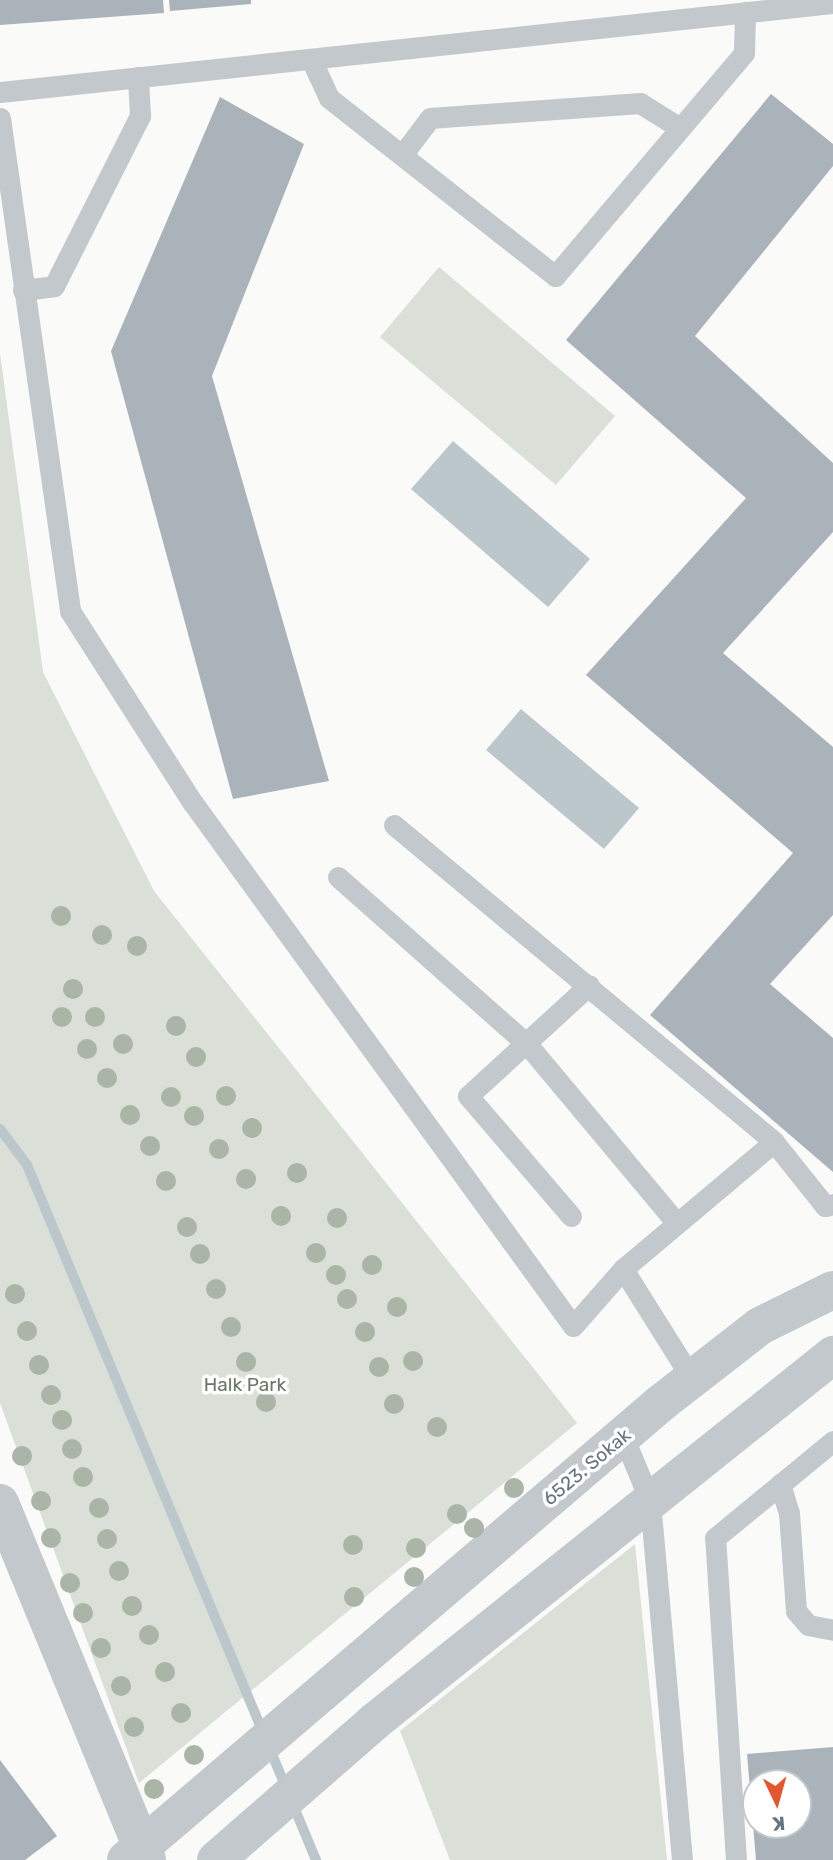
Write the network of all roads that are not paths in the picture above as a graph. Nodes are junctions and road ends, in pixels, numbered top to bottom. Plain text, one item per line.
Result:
1 (833, 3) edge
2 (745, 12) junction
3 (311, 59) junction
4 (138, 77) junction
5 (0, 92) edge
6 (0, 118) edge
7 (680, 128) junction
8 (402, 155) junction
9 (23, 290) junction
10 (394, 825) dead end
11 (338, 877) dead end
12 (589, 985) junction
13 (527, 1044) junction
14 (774, 1142) junction
15 (833, 1204) edge
16 (571, 1216) dead end
17 (676, 1222) junction
18 (623, 1269) junction
19 (833, 1290) edge
20 (833, 1355) edge
21 (692, 1379) junction
22 (623, 1436) junction
23 (833, 1441) edge
24 (780, 1484) junction
25 (650, 1501) junction
26 (0, 1503) edge
27 (833, 1630) edge
28 (137, 1856) edge
29 (216, 1860) edge
30 (682, 1860) edge
31 (736, 1860) edge

1 - 2 lane
2 - 3 lane
2 - 7 lane
3 - 4 lane
3 - 8 lane
4 - 5 lane
4 - 9 lane
6 - 9 lane
7 - 8 lane
7 - 8 lane
9 - 18 lane
10 - 12 lane
11 - 13 lane
12 - 13 lane
12 - 14 lane
13 - 16 lane
13 - 17 lane
14 - 15 lane
14 - 17 lane
17 - 18 lane
18 - 21 lane
19 - 21 street, 6523. Sokak
20 - 25 street
21 - 22 street, 6523. Sokak
22 - 25 lane
22 - 28 street, 6523. Sokak
23 - 24 lane
24 - 27 lane
24 - 31 lane
25 - 29 street
25 - 30 lane
26 - 28 street

